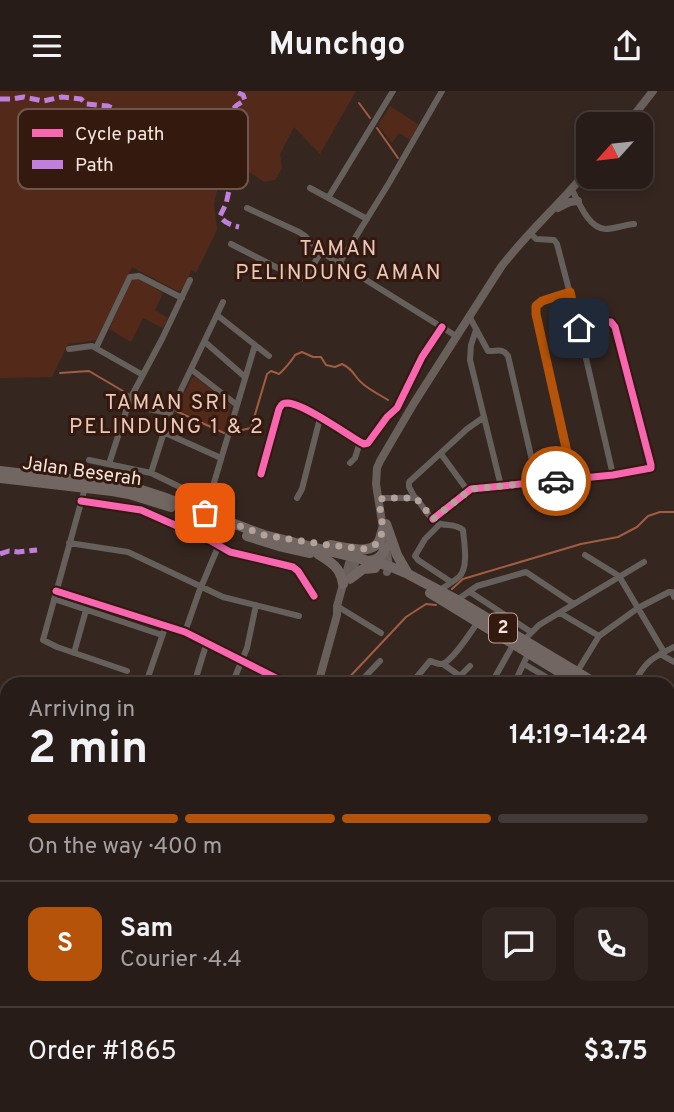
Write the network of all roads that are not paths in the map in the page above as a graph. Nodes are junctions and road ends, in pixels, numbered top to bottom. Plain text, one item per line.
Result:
1 (393, 91) edge
2 (442, 91) edge
3 (653, 91) edge
4 (636, 112) edge
5 (576, 185) edge
6 (310, 188) dead end
7 (572, 190) junction
8 (328, 198) junction
9 (578, 201) junction
10 (247, 208) dead end
11 (550, 213) junction
12 (367, 219) junction
13 (634, 223) dead end
14 (530, 233) junction
15 (231, 244) dead end
16 (321, 253) junction
17 (339, 264) junction
18 (190, 280) dead end
19 (570, 292) junction
20 (181, 298) junction
21 (223, 302) dead end
22 (217, 315) junction
23 (468, 316) junction
24 (442, 327) junction
25 (579, 328) junction
26 (476, 330) junction
27 (456, 336) junction
28 (205, 342) junction
29 (255, 345) junction
30 (96, 348) junction
31 (69, 349) dead end
32 (269, 356) dead end
33 (192, 370) junction
34 (143, 375) junction
35 (246, 377) junction
36 (130, 399) junction
37 (237, 405) junction
38 (170, 413) junction
39 (484, 417) junction
40 (320, 418) junction
41 (163, 432) junction
42 (360, 442) junction
43 (441, 454) junction
44 (221, 459) junction
45 (89, 460) dead end
46 (350, 463) dead end
47 (109, 464) junction
48 (0, 471) edge
49 (151, 473) junction
50 (261, 474) dead end
51 (613, 474) junction
52 (0, 478) edge
53 (573, 479) junction
54 (537, 482) junction
55 (501, 486) junction
56 (85, 488) junction
57 (468, 491) junction
58 (297, 498) dead end
59 (415, 498) junction
60 (81, 501) junction
61 (209, 501) junction
62 (380, 504) junction
63 (205, 513) junction
64 (433, 519) junction
65 (440, 524) junction
66 (384, 527) junction
67 (226, 528) junction
68 (264, 535) junction
69 (69, 543) junction
70 (218, 546) junction
71 (386, 547) junction
72 (318, 554) junction
73 (585, 555) dead end
74 (353, 560) junction
75 (644, 562) dead end
76 (372, 564) junction
77 (390, 570) junction
78 (408, 574) junction
79 (619, 576) junction
80 (347, 581) junction
81 (451, 582) junction
82 (201, 587) junction
83 (56, 591) junction
84 (439, 591) junction
85 (470, 592) junction
86 (314, 596) dead end
87 (674, 597) edge
88 (54, 599) junction
89 (457, 600) junction
90 (574, 604) junction
91 (256, 605) junction
92 (638, 608) junction
93 (338, 609) junction
94 (86, 610) junction
95 (559, 613) junction
96 (299, 616) dead end
97 (478, 622) junction
98 (166, 625) junction
99 (185, 632) junction
100 (531, 632) junction
101 (381, 633) dead end
102 (162, 635) junction
103 (599, 636) junction
104 (207, 642) junction
105 (518, 643) junction
106 (674, 647) edge
107 (74, 653) junction
108 (662, 653) junction
109 (526, 659) junction
110 (242, 660) junction
111 (380, 661) dead end
112 (674, 662) edge
113 (443, 664) junction
114 (470, 666) dead end
115 (127, 671) dead end
116 (577, 672) junction
117 (148, 677) edge
118 (196, 677) edge
119 (235, 677) edge
120 (275, 677) edge
121 (320, 677) edge
122 (365, 677) edge
123 (417, 677) edge
124 (496, 677) edge
125 (517, 677) edge
126 (549, 677) edge
127 (564, 677) edge
128 (585, 677) edge
129 (638, 677) edge

1 - 8 street
2 - 12 street
3 - 4 main road
5 - 7 main road
6 - 8 street
7 - 9 street
7 - 11 main road
8 - 12 street
9 - 11 main road
9 - 13 street
10 - 16 street
11 - 14 main road
12 - 17 street
14 - 19 street
14 - 23 main road
15 - 16 street
16 - 17 street
17 - 24 street
18 - 20 street
19 - 25 street
19 - 53 street
20 - 30 street
20 - 34 street
21 - 22 street
22 - 28 street
22 - 29 street
23 - 26 street
23 - 27 main road
24 - 27 street
24 - 42 street
25 - 51 street
25 - 51 street
26 - 39 street
26 - 54 street
27 - 62 main road
28 - 33 street
28 - 35 street
29 - 32 street
29 - 35 street
30 - 31 street
30 - 34 street
33 - 37 street
33 - 38 street
34 - 36 street
35 - 37 street
36 - 38 street
36 - 47 street
37 - 44 street
38 - 41 street
39 - 43 street
39 - 55 street
40 - 42 street
40 - 50 street
40 - 58 street
41 - 44 street
41 - 49 street
42 - 46 street
43 - 57 street
43 - 59 street
44 - 61 street
45 - 47 street
47 - 49 street
48 - 63 highway, Jalan Beserah / 2
49 - 61 street
51 - 53 street
52 - 56 highway, Jalan Beserah / 2
53 - 54 street
54 - 55 street
55 - 57 street
56 - 60 street
56 - 67 highway, Jalan Beserah / 2
57 - 64 street
59 - 62 street
59 - 64 street
60 - 69 street
60 - 70 street
61 - 63 street
62 - 66 main road
63 - 68 highway, Jalan Beserah / 2
64 - 65 street
65 - 81 street
65 - 81 street
66 - 68 highway
66 - 71 main road
66 - 77 main road
66 - 78 highway
67 - 70 street
67 - 72 highway, Jalan Beserah / 2
68 - 74 highway, Jalan Beserah / 2
69 - 82 street
69 - 83 street
70 - 82 street
70 - 86 street
71 - 76 highway
71 - 77 main road
72 - 74 highway, Jalan Beserah / 2
72 - 80 highway
73 - 79 street
74 - 76 highway, Jalan Beserah / 2
74 - 80 main road
75 - 79 street
76 - 77 highway, Jalan Beserah / 2
76 - 80 highway
77 - 78 highway, Jalan Beserah / 2
77 - 97 highway, Jalan Beserah / 2
78 - 84 highway, Jalan Beserah / 2
79 - 90 street
79 - 92 street
80 - 93 main road
81 - 84 street
82 - 91 street
82 - 99 street
83 - 88 street
83 - 98 street
84 - 89 highway, Jalan Beserah / 2
85 - 89 street
85 - 90 street
85 - 100 street
87 - 92 street
88 - 94 street
88 - 107 street
89 - 105 highway, Jalan Beserah / 2
90 - 95 street
91 - 96 street
91 - 110 street
92 - 103 street
92 - 108 street
93 - 101 street
93 - 121 main road
94 - 102 street
94 - 107 street
95 - 100 street
95 - 103 street
97 - 105 highway, Jalan Beserah / 2
97 - 113 street
98 - 99 street
98 - 102 street
99 - 104 street
100 - 105 street
102 - 117 street
103 - 116 street
104 - 110 street
104 - 118 street
105 - 109 highway, Jalan Beserah / 2
105 - 116 highway, Jalan Beserah / 2
105 - 124 street
106 - 108 street
107 - 115 street
108 - 112 street
108 - 129 street
109 - 125 street
109 - 126 street
109 - 127 highway, Jalan Beserah / 2
110 - 119 street
110 - 120 street
111 - 122 street
113 - 114 street
113 - 123 street
116 - 128 highway, Jalan Beserah / 2

